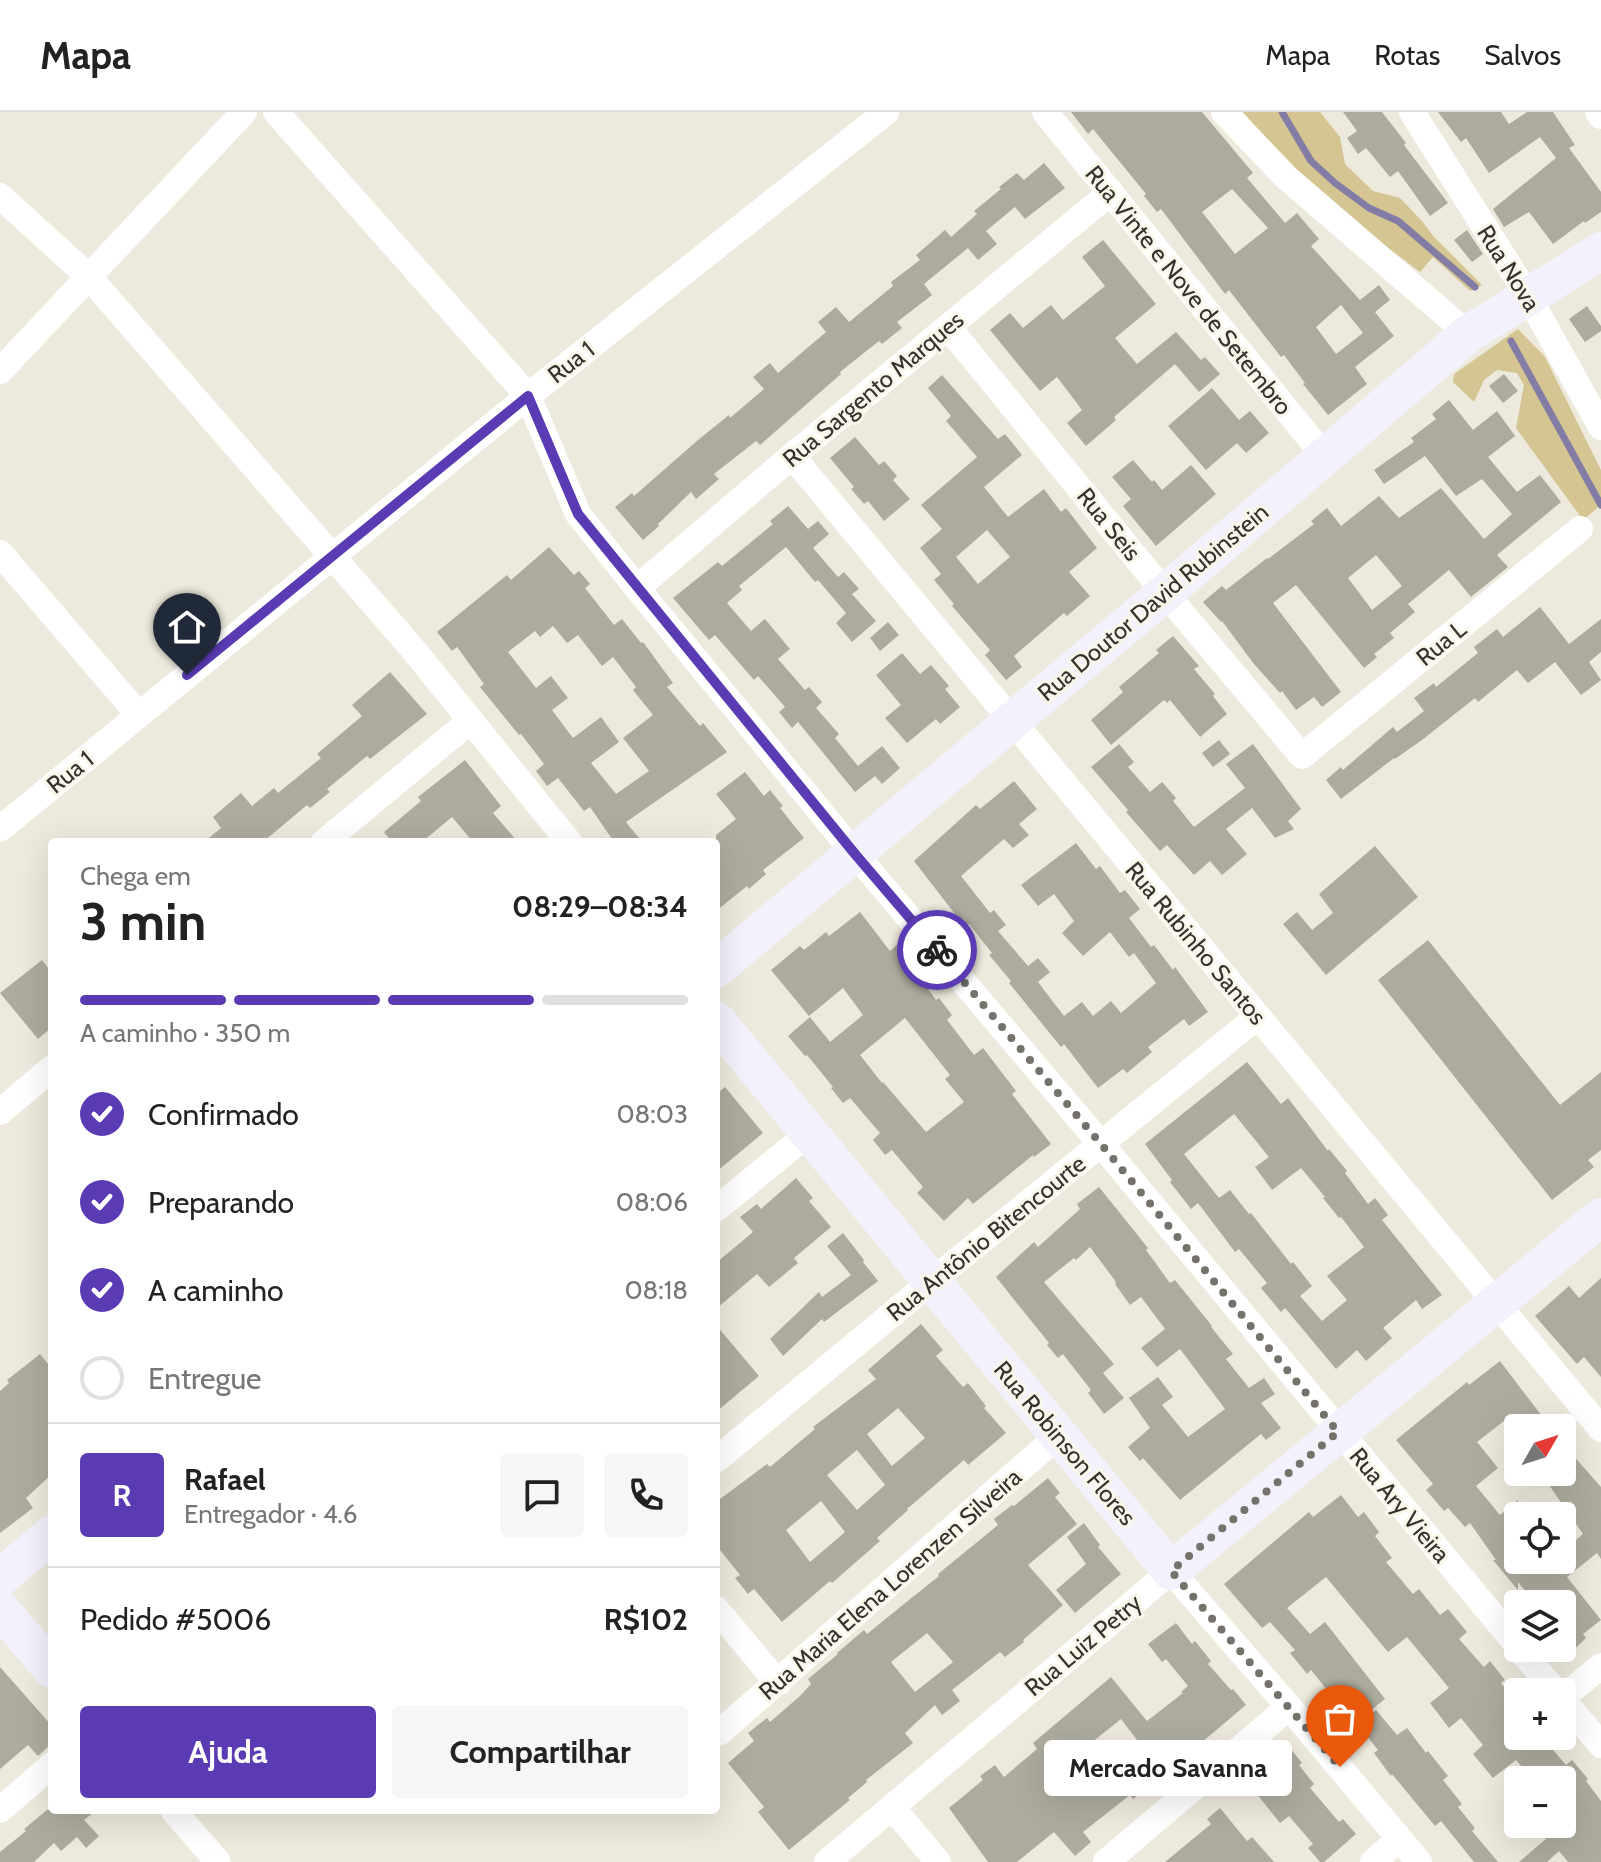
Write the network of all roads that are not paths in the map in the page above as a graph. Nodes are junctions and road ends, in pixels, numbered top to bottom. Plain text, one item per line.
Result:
1 (244, 112) edge
2 (276, 112) edge
3 (886, 112) edge
4 (1224, 112) edge
5 (1412, 112) edge
6 (1049, 117) edge
7 (1111, 192) junction
8 (0, 196) edge
9 (1601, 251) edge
10 (89, 277) junction
11 (1528, 296) junction
12 (948, 327) junction
13 (1468, 334) junction
14 (0, 371) edge
15 (528, 396) junction
16 (1601, 427) edge
17 (792, 456) junction
18 (1325, 457) junction
19 (1580, 529) dead end
20 (0, 553) edge
21 (332, 557) junction
22 (637, 588) junction
23 (1165, 593) junction
24 (139, 715) junction
25 (470, 721) junction
26 (1012, 721) junction
27 (1302, 756) joint
28 (0, 829) edge
29 (329, 838) edge
30 (566, 838) edge
31 (855, 854) junction
32 (720, 966) edge
33 (1257, 1017) junction
34 (720, 1025) edge
35 (48, 1071) edge
36 (0, 1112) edge
37 (808, 1134) junction
38 (1101, 1144) junction
39 (720, 1206) edge
40 (1601, 1217) edge
41 (932, 1281) junction
42 (1495, 1303) junction
43 (1601, 1429) edge
44 (1338, 1432) junction
45 (1058, 1436) junction
46 (720, 1457) edge
47 (48, 1537) edge
48 (1171, 1571) junction
49 (0, 1578) edge
50 (0, 1609) edge
51 (720, 1614) edge
52 (1504, 1629) edge
53 (1531, 1662) edge
54 (48, 1664) edge
55 (1601, 1666) edge
56 (1544, 1678) edge
57 (778, 1683) junction
58 (1576, 1687) edge
59 (1289, 1707) junction
60 (1576, 1715) edge
61 (720, 1732) dead end
62 (1601, 1745) edge
63 (48, 1768) edge
64 (892, 1807) junction
65 (0, 1810) edge
66 (176, 1814) edge
67 (1399, 1839) junction
68 (218, 1862) edge
69 (827, 1862) edge
70 (938, 1862) edge
71 (1106, 1862) edge
72 (1373, 1862) edge
73 (1419, 1862) edge

1 - 10 street
2 - 15 street, Rua Ary Vieira
3 - 15 street, Rua 1
4 - 13 street
5 - 11 street, Rua Nova
6 - 7 street, Rua Vinte e Nove de Setembro
7 - 12 street, Rua Sargento Marques
7 - 18 street, Rua Vinte e Nove de Setembro
8 - 10 street
9 - 11 street, Rua Doutor David Rubinstein
10 - 14 street
10 - 21 street
11 - 13 street, Rua Doutor David Rubinstein
11 - 16 street, Rua Nova
12 - 17 street, Rua Sargento Marques
12 - 23 street, Rua Seis
13 - 18 street, Rua Doutor David Rubinstein
15 - 21 street, Rua 1
15 - 22 street, Rua Ary Vieira
17 - 22 street, Rua Sargento Marques
17 - 26 street, Rua Rubinho Santos
18 - 23 street, Rua Doutor David Rubinstein
19 - 27 street, Rua L
20 - 24 street
21 - 24 street, Rua 1
21 - 25 street
22 - 31 street, Rua Ary Vieira
23 - 26 street, Rua Doutor David Rubinstein
23 - 27 street, Rua Seis
24 - 28 street, Rua 1
25 - 29 street
25 - 30 street
26 - 31 street, Rua Doutor David Rubinstein
26 - 33 street, Rua Rubinho Santos
31 - 32 street, Rua Doutor David Rubinstein
31 - 38 street, Rua Ary Vieira
33 - 38 street, Rua Antônio Bitencourte
33 - 42 street, Rua Rubinho Santos
34 - 37 street, Rua Robinson Flores
35 - 36 street
37 - 39 street
37 - 41 street, Rua Robinson Flores
38 - 41 street, Rua Antônio Bitencourte
38 - 44 street, Rua Ary Vieira
40 - 42 street, Rua Luiz Petry
41 - 45 street, Rua Robinson Flores
41 - 46 street, Rua Antônio Bitencourte
42 - 43 street, Rua Rubinho Santos
42 - 44 street, Rua Luiz Petry
44 - 48 street, Rua Luiz Petry
44 - 52 street, Rua Ary Vieira
45 - 48 street, Rua Robinson Flores
45 - 57 street, Rua Maria Elena Lorenzen Silveira
47 - 49 street
48 - 59 street, Rua Robinson Flores
48 - 64 street, Rua Luiz Petry
50 - 54 street
51 - 57 street
53 - 56 street, Rua Ary Vieira
55 - 58 street
57 - 61 street, Rua Maria Elena Lorenzen Silveira
59 - 67 street, Rua Robinson Flores
59 - 71 street
60 - 62 street
63 - 65 street
64 - 69 street, Rua Luiz Petry
64 - 70 street
66 - 68 street
67 - 72 street
67 - 73 street, Rua Robinson Flores

